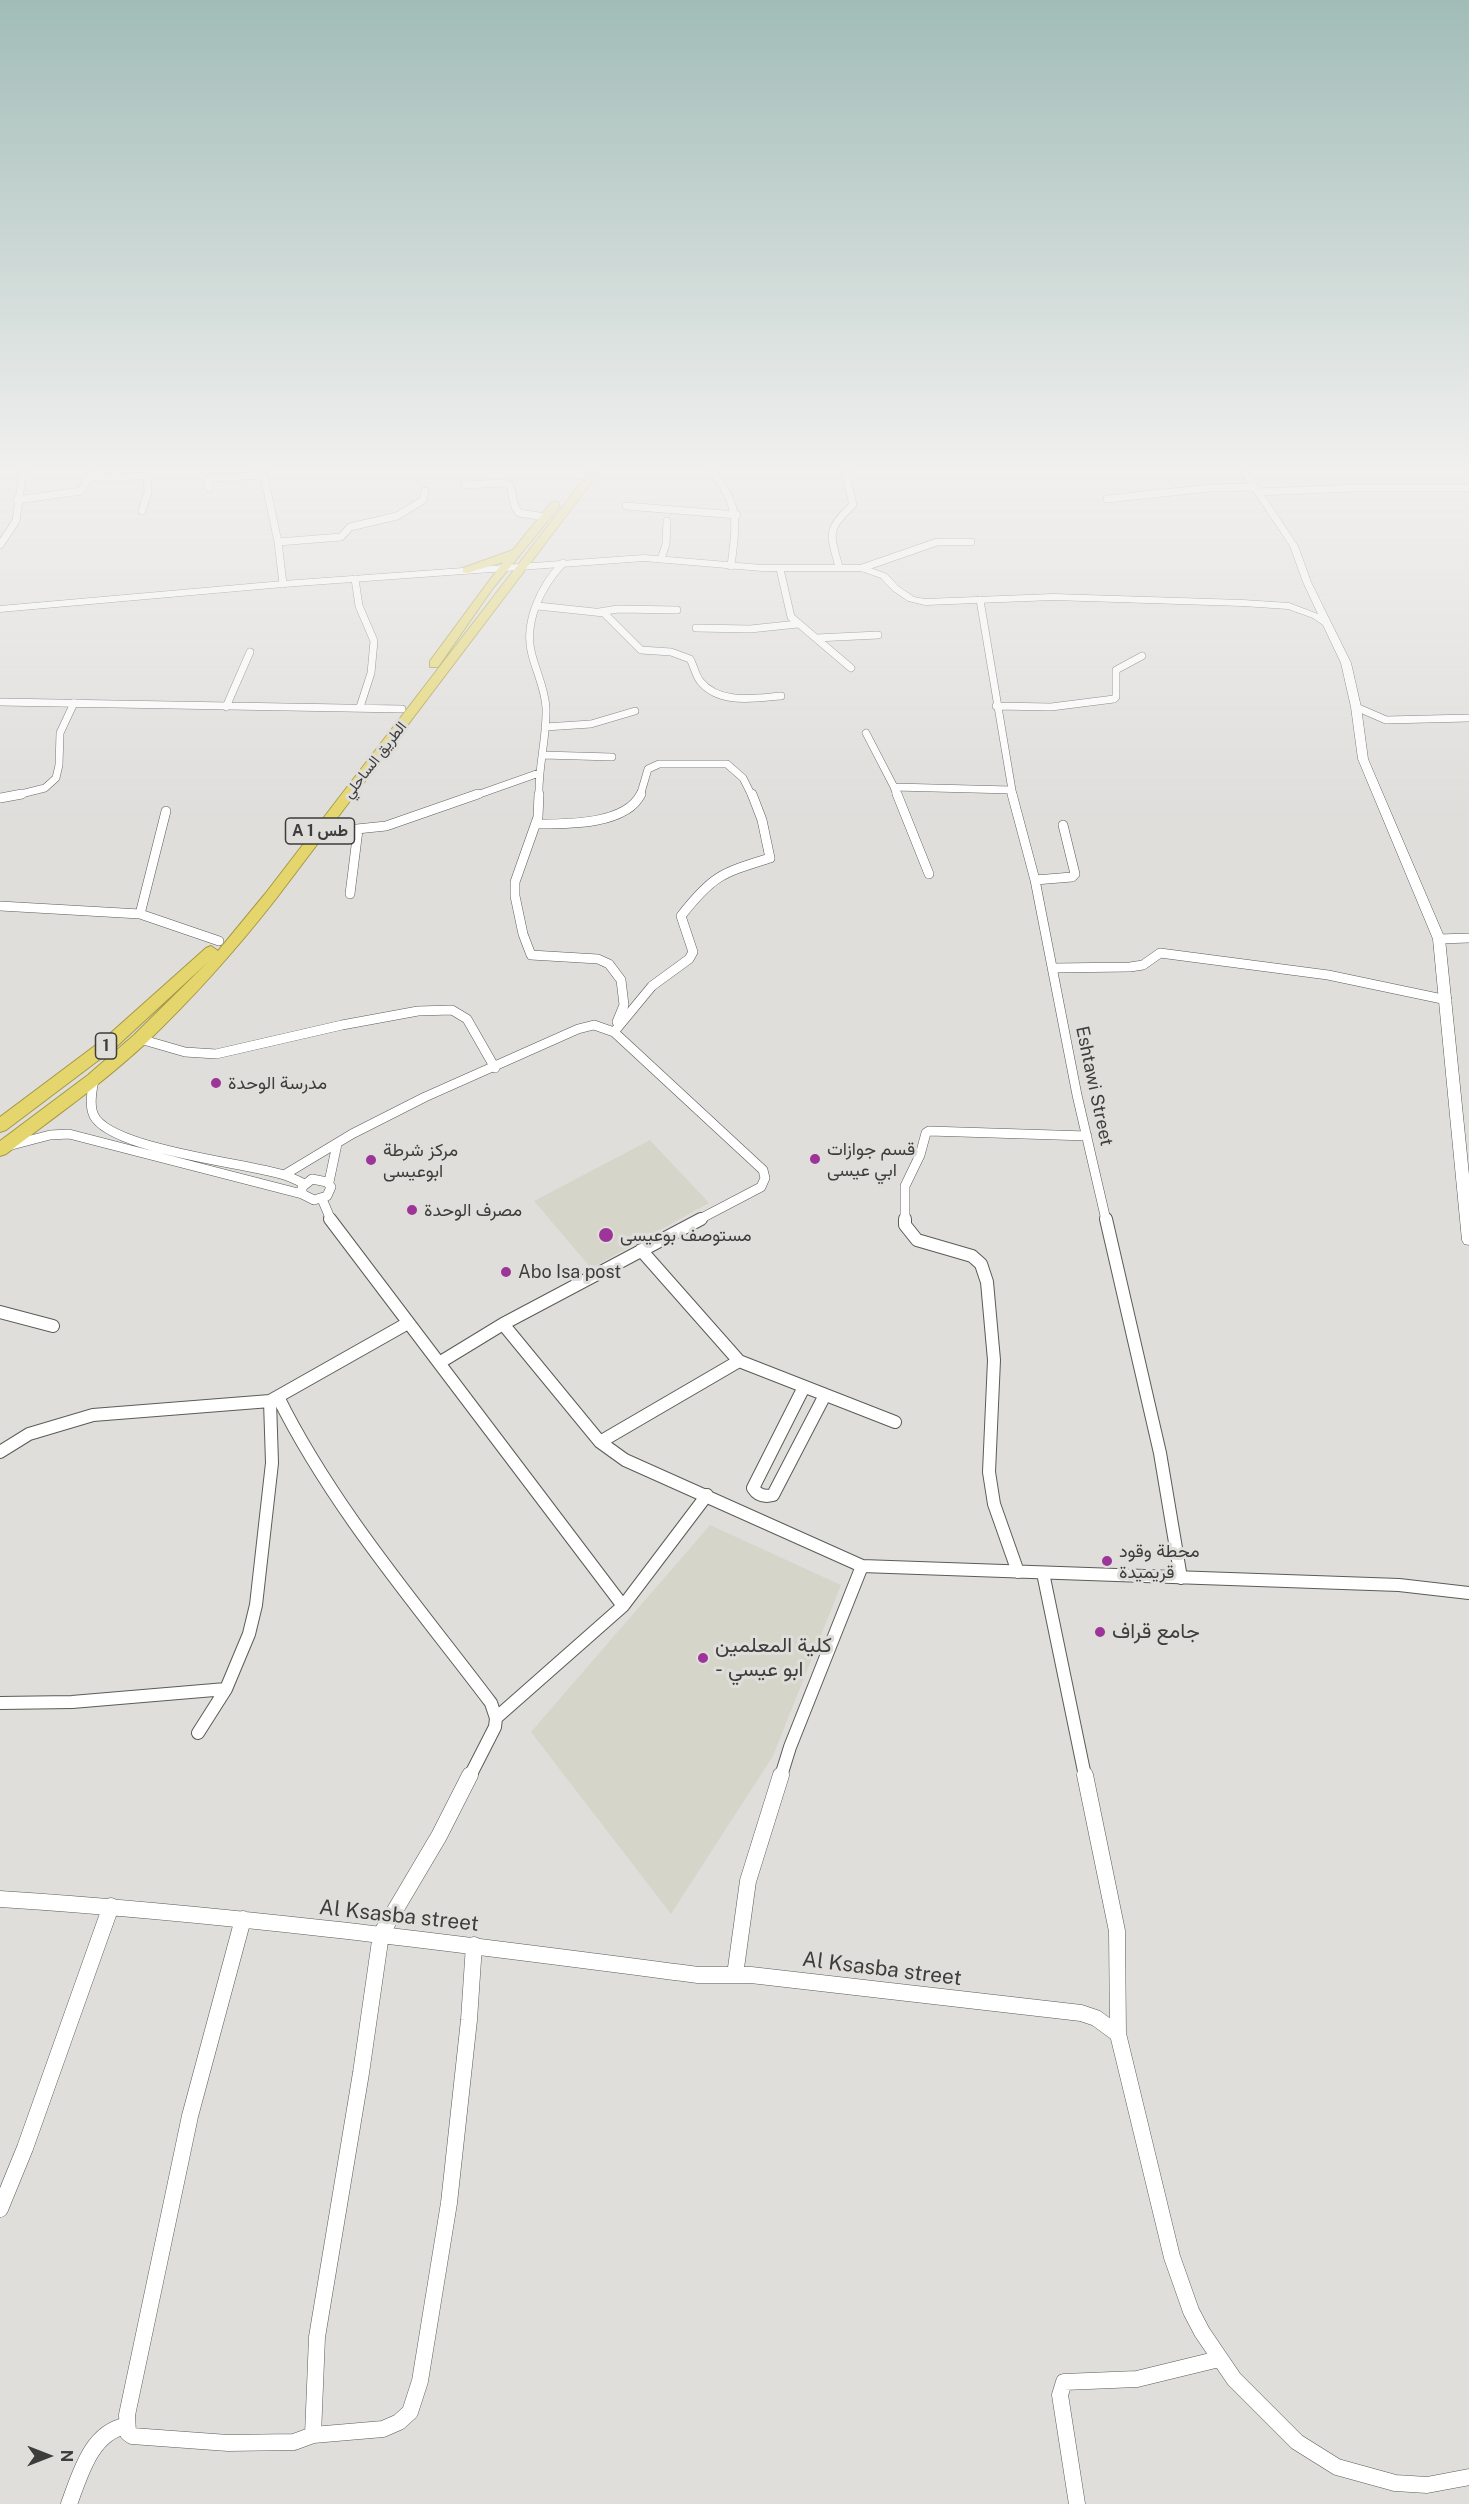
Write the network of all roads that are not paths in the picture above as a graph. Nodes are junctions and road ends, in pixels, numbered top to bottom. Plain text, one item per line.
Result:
1 (240, 588) edge
2 (356, 588) edge
3 (488, 588) edge
4 (507, 588) edge
5 (546, 588) edge
6 (784, 588) edge
7 (895, 588) edge
8 (1311, 588) edge
9 (1315, 599) junction
10 (980, 600) junction
11 (538, 606) junction
12 (1289, 606) junction
13 (0, 609) edge
14 (677, 610) dead end
15 (598, 612) junction
16 (798, 624) junction
17 (1329, 625) junction
18 (696, 628) dead end
19 (878, 635) dead end
20 (816, 638) junction
21 (250, 652) dead end
22 (1142, 656) dead end
23 (851, 668) dead end
24 (781, 696) dead end
25 (0, 702) edge
26 (74, 703) junction
27 (996, 706) junction
28 (226, 707) junction
29 (360, 707) junction
30 (1356, 707) junction
31 (402, 709) junction
32 (635, 711) dead end
33 (1469, 718) edge
34 (545, 727) junction
35 (866, 733) dead end
36 (543, 755) junction
37 (612, 757) dead end
38 (539, 773) junction
39 (894, 787) junction
40 (1011, 790) junction
41 (0, 798) edge
42 (166, 811) dead end
43 (537, 824) junction
44 (1063, 825) dead end
45 (358, 830) junction
46 (318, 833) junction
47 (929, 874) dead end
48 (1035, 880) junction
49 (350, 894) dead end
50 (0, 906) edge
51 (140, 914) junction
52 (1469, 938) edge
53 (1440, 939) junction
54 (219, 942) junction
55 (205, 958) joint
56 (1054, 968) junction
57 (1447, 1000) junction
58 (614, 1032) junction
59 (140, 1039) junction
60 (495, 1068) junction
61 (94, 1079) junction
62 (2, 1124) edge
63 (1087, 1136) junction
64 (337, 1144) junction
65 (2, 1148) edge
66 (309, 1161) junction
67 (284, 1175) junction
68 (329, 1182) junction
69 (306, 1186) junction
70 (322, 1199) junction
71 (1469, 1240) edge
72 (640, 1250) junction
73 (0, 1312) edge
74 (408, 1323) junction
75 (503, 1324) junction
76 (53, 1326) dead end
77 (739, 1361) junction
78 (439, 1363) junction
79 (804, 1387) junction
80 (825, 1395) junction
81 (274, 1399) junction
82 (895, 1422) dead end
83 (600, 1442) junction
84 (0, 1452) edge
85 (707, 1495) junction
86 (862, 1566) junction
87 (1018, 1572) junction
88 (1043, 1573) junction
89 (1181, 1578) junction
90 (1469, 1593) edge
91 (623, 1606) junction
92 (226, 1689) junction
93 (0, 1703) edge
94 (496, 1718) junction
95 (198, 1733) dead end
96 (0, 1899) edge
97 (111, 1906) junction
98 (243, 1919) junction
99 (381, 1934) junction
100 (474, 1945) junction
101 (735, 1975) junction
102 (1118, 2034) junction
103 (0, 2209) edge
104 (1219, 2359) junction
105 (126, 2426) junction
106 (313, 2435) junction
107 (1469, 2477) edge
108 (69, 2504) edge
109 (1077, 2504) edge

1 - 13 street
2 - 29 street
3 - 31 highway, الطريق الساحلي / A 1 طس
4 - 46 highway, الطريق الساحلي / A 1 طس
5 - 11 street
6 - 16 street
7 - 10 street
8 - 9 street
9 - 12 street
9 - 17 street
10 - 12 street
10 - 27 street, Eshtawi Street
11 - 15 street
11 - 34 street
12 - 17 street
14 - 15 street
15 - 24 street
16 - 18 street
16 - 20 street
17 - 30 street
19 - 20 street
20 - 23 street
21 - 28 street
22 - 27 street
25 - 26 street
26 - 28 street
26 - 41 street
27 - 40 street, Eshtawi Street
28 - 29 street
29 - 31 street
30 - 33 street
30 - 53 street
31 - 54 highway, الطريق الساحلي / A 1 طس
32 - 34 street
34 - 36 street
35 - 39 street
36 - 37 street
36 - 38 street
38 - 43 street
38 - 45 street
39 - 40 street
39 - 47 street
40 - 48 street, Eshtawi Street
42 - 51 street
43 - 58 street
43 - 58 street
44 - 48 street
45 - 46 street
45 - 49 street
46 - 59 highway, الطريق الساحلي / A 1 طس
48 - 56 street, Eshtawi Street
50 - 51 street
51 - 54 street
52 - 53 street
53 - 57 street
54 - 55 highway, الطريق الساحلي / A 1 طس
55 - 62 highway, الطريق الساحلي / 1
56 - 57 street
56 - 63 street, Eshtawi Street
57 - 71 street
58 - 60 street
58 - 72 street
59 - 60 street
59 - 61 highway, الطريق الساحلي / A 1 طس
60 - 64 street
61 - 65 highway, الطريق الساحلي / A 1 طس
61 - 67 street
63 - 87 street
63 - 89 street, Eshtawi Street
64 - 66 street
64 - 68 street
65 - 69 street
66 - 67 street
66 - 69 street
67 - 69 street
68 - 69 street
68 - 70 street
69 - 70 street
70 - 74 street
72 - 75 street
72 - 77 street
73 - 76 street
74 - 78 street
74 - 81 street
75 - 78 street
75 - 83 street
77 - 79 street
77 - 83 street
78 - 91 street
79 - 80 street
79 - 80 street
80 - 82 street
81 - 84 street
81 - 92 street
81 - 94 street
83 - 85 street
85 - 86 street
85 - 91 street
86 - 87 street
86 - 101 street
87 - 88 street
88 - 89 street
88 - 102 street
89 - 90 street
91 - 94 street
92 - 93 street
92 - 95 street
94 - 99 street
96 - 97 street, Al Ksasba street
97 - 98 street, Al Ksasba street
97 - 103 street
98 - 99 street, Al Ksasba street
98 - 105 street
99 - 100 street, Al Ksasba street
99 - 106 street
100 - 101 street, Al Ksasba street
100 - 106 street
101 - 102 street, Al Ksasba street
102 - 104 street
104 - 107 street
104 - 109 street
105 - 106 street
105 - 108 street

